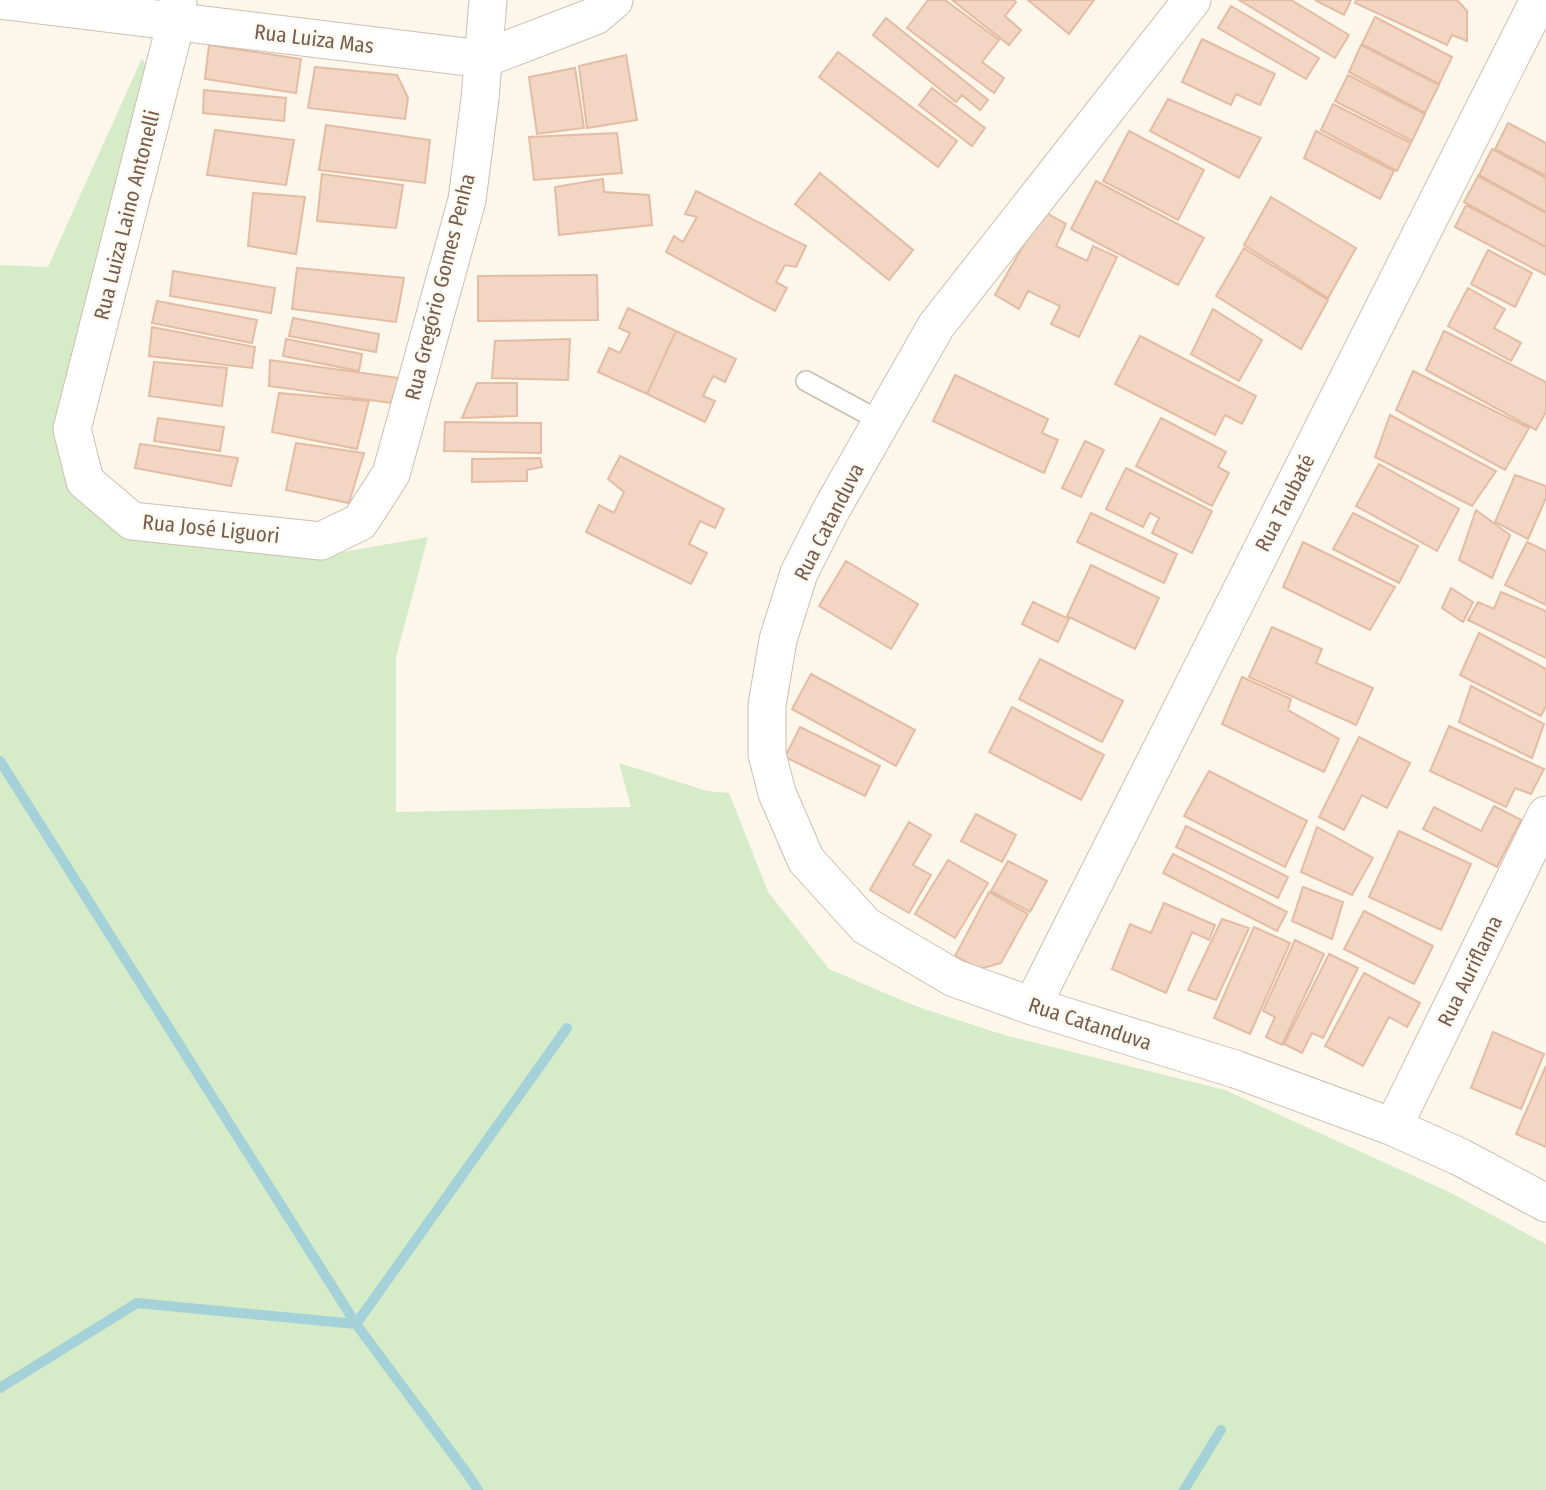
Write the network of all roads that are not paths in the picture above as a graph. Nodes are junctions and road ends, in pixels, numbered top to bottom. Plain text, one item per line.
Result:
1 (0, 0) edge
2 (488, 0) edge
3 (614, 0) edge
4 (1192, 0) edge
5 (1539, 0) edge
6 (177, 11) edge
7 (483, 59) junction
8 (806, 381) dead end
9 (882, 422) junction
10 (72, 429) joint
11 (359, 522) joint
12 (1546, 815) edge
13 (1032, 1006) junction
14 (1393, 1127) junction
15 (1546, 1203) edge

1 - 6 street, Rua Luiza Mas
2 - 7 street, Rua Gregório Gomes Penha
3 - 7 street, Rua Luiza Mas
4 - 9 street, Rua Catanduva
5 - 13 street, Rua Taubaté
6 - 7 street, Rua Luiza Mas
6 - 10 street, Rua Luiza Laino Antonelli
7 - 11 street, Rua Gregório Gomes Penha
8 - 9 lane
9 - 13 street, Rua Catanduva
10 - 11 street, Rua José Liguori
12 - 14 street, Rua Auriflama
13 - 14 street, Rua Catanduva
14 - 15 street, Rua Catanduva

